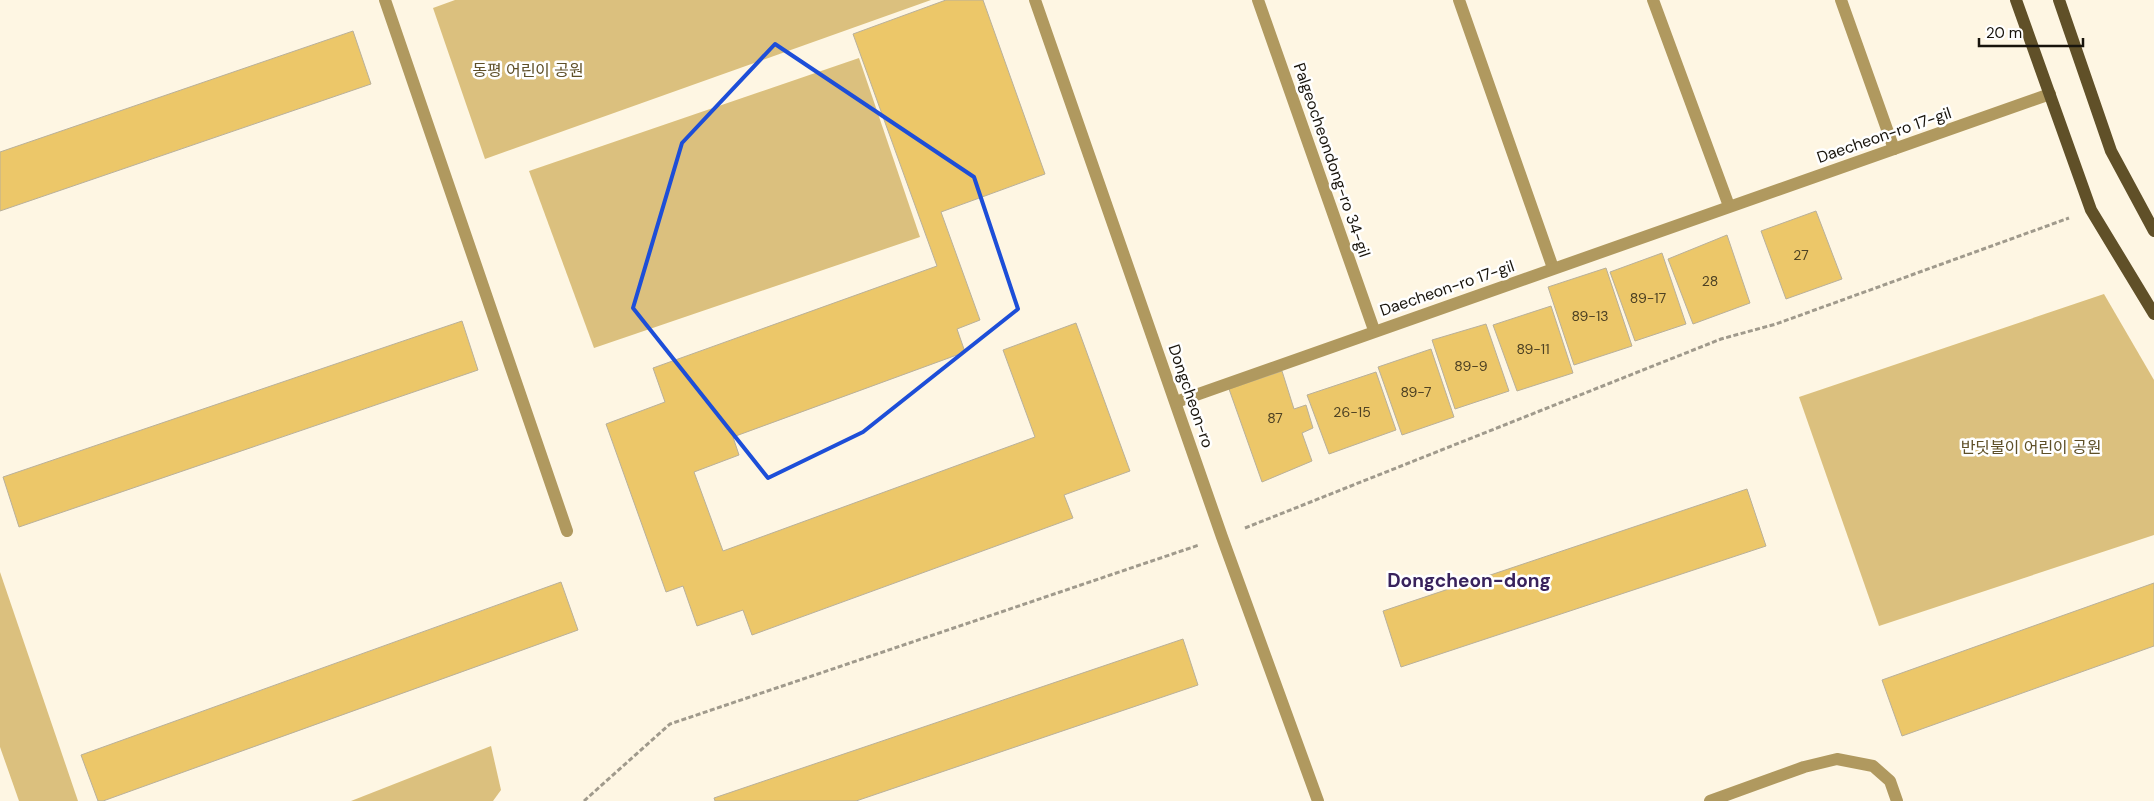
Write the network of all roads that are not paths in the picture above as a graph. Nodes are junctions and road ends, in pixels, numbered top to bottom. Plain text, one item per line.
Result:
1 (385, 0) edge
2 (1035, 0) edge
3 (1258, 0) edge
4 (1459, 0) edge
5 (1653, 0) edge
6 (1841, 0) edge
7 (2016, 0) edge
8 (2059, 0) edge
9 (2050, 94) junction
10 (1894, 149) junction
11 (1729, 206) junction
12 (2154, 232) edge
13 (1553, 268) junction
14 (2154, 314) edge
15 (1374, 330) junction
16 (1176, 402) junction
17 (567, 531) dead end
18 (1318, 801) edge
19 (1710, 801) edge
20 (1897, 801) edge

1 - 17 street
2 - 16 street, Dongcheon-ro
3 - 15 street, Palgeocheondong-ro 34-gil
4 - 13 street
5 - 11 street
6 - 10 street
7 - 9 main road
8 - 12 main road
9 - 10 street, Daecheon-ro 17-gil
9 - 14 main road
10 - 11 street, Daecheon-ro 17-gil
11 - 13 street, Daecheon-ro 17-gil
13 - 15 street, Daecheon-ro 17-gil
15 - 16 street, Daecheon-ro 17-gil
16 - 18 street, Dongcheon-ro
19 - 20 street

